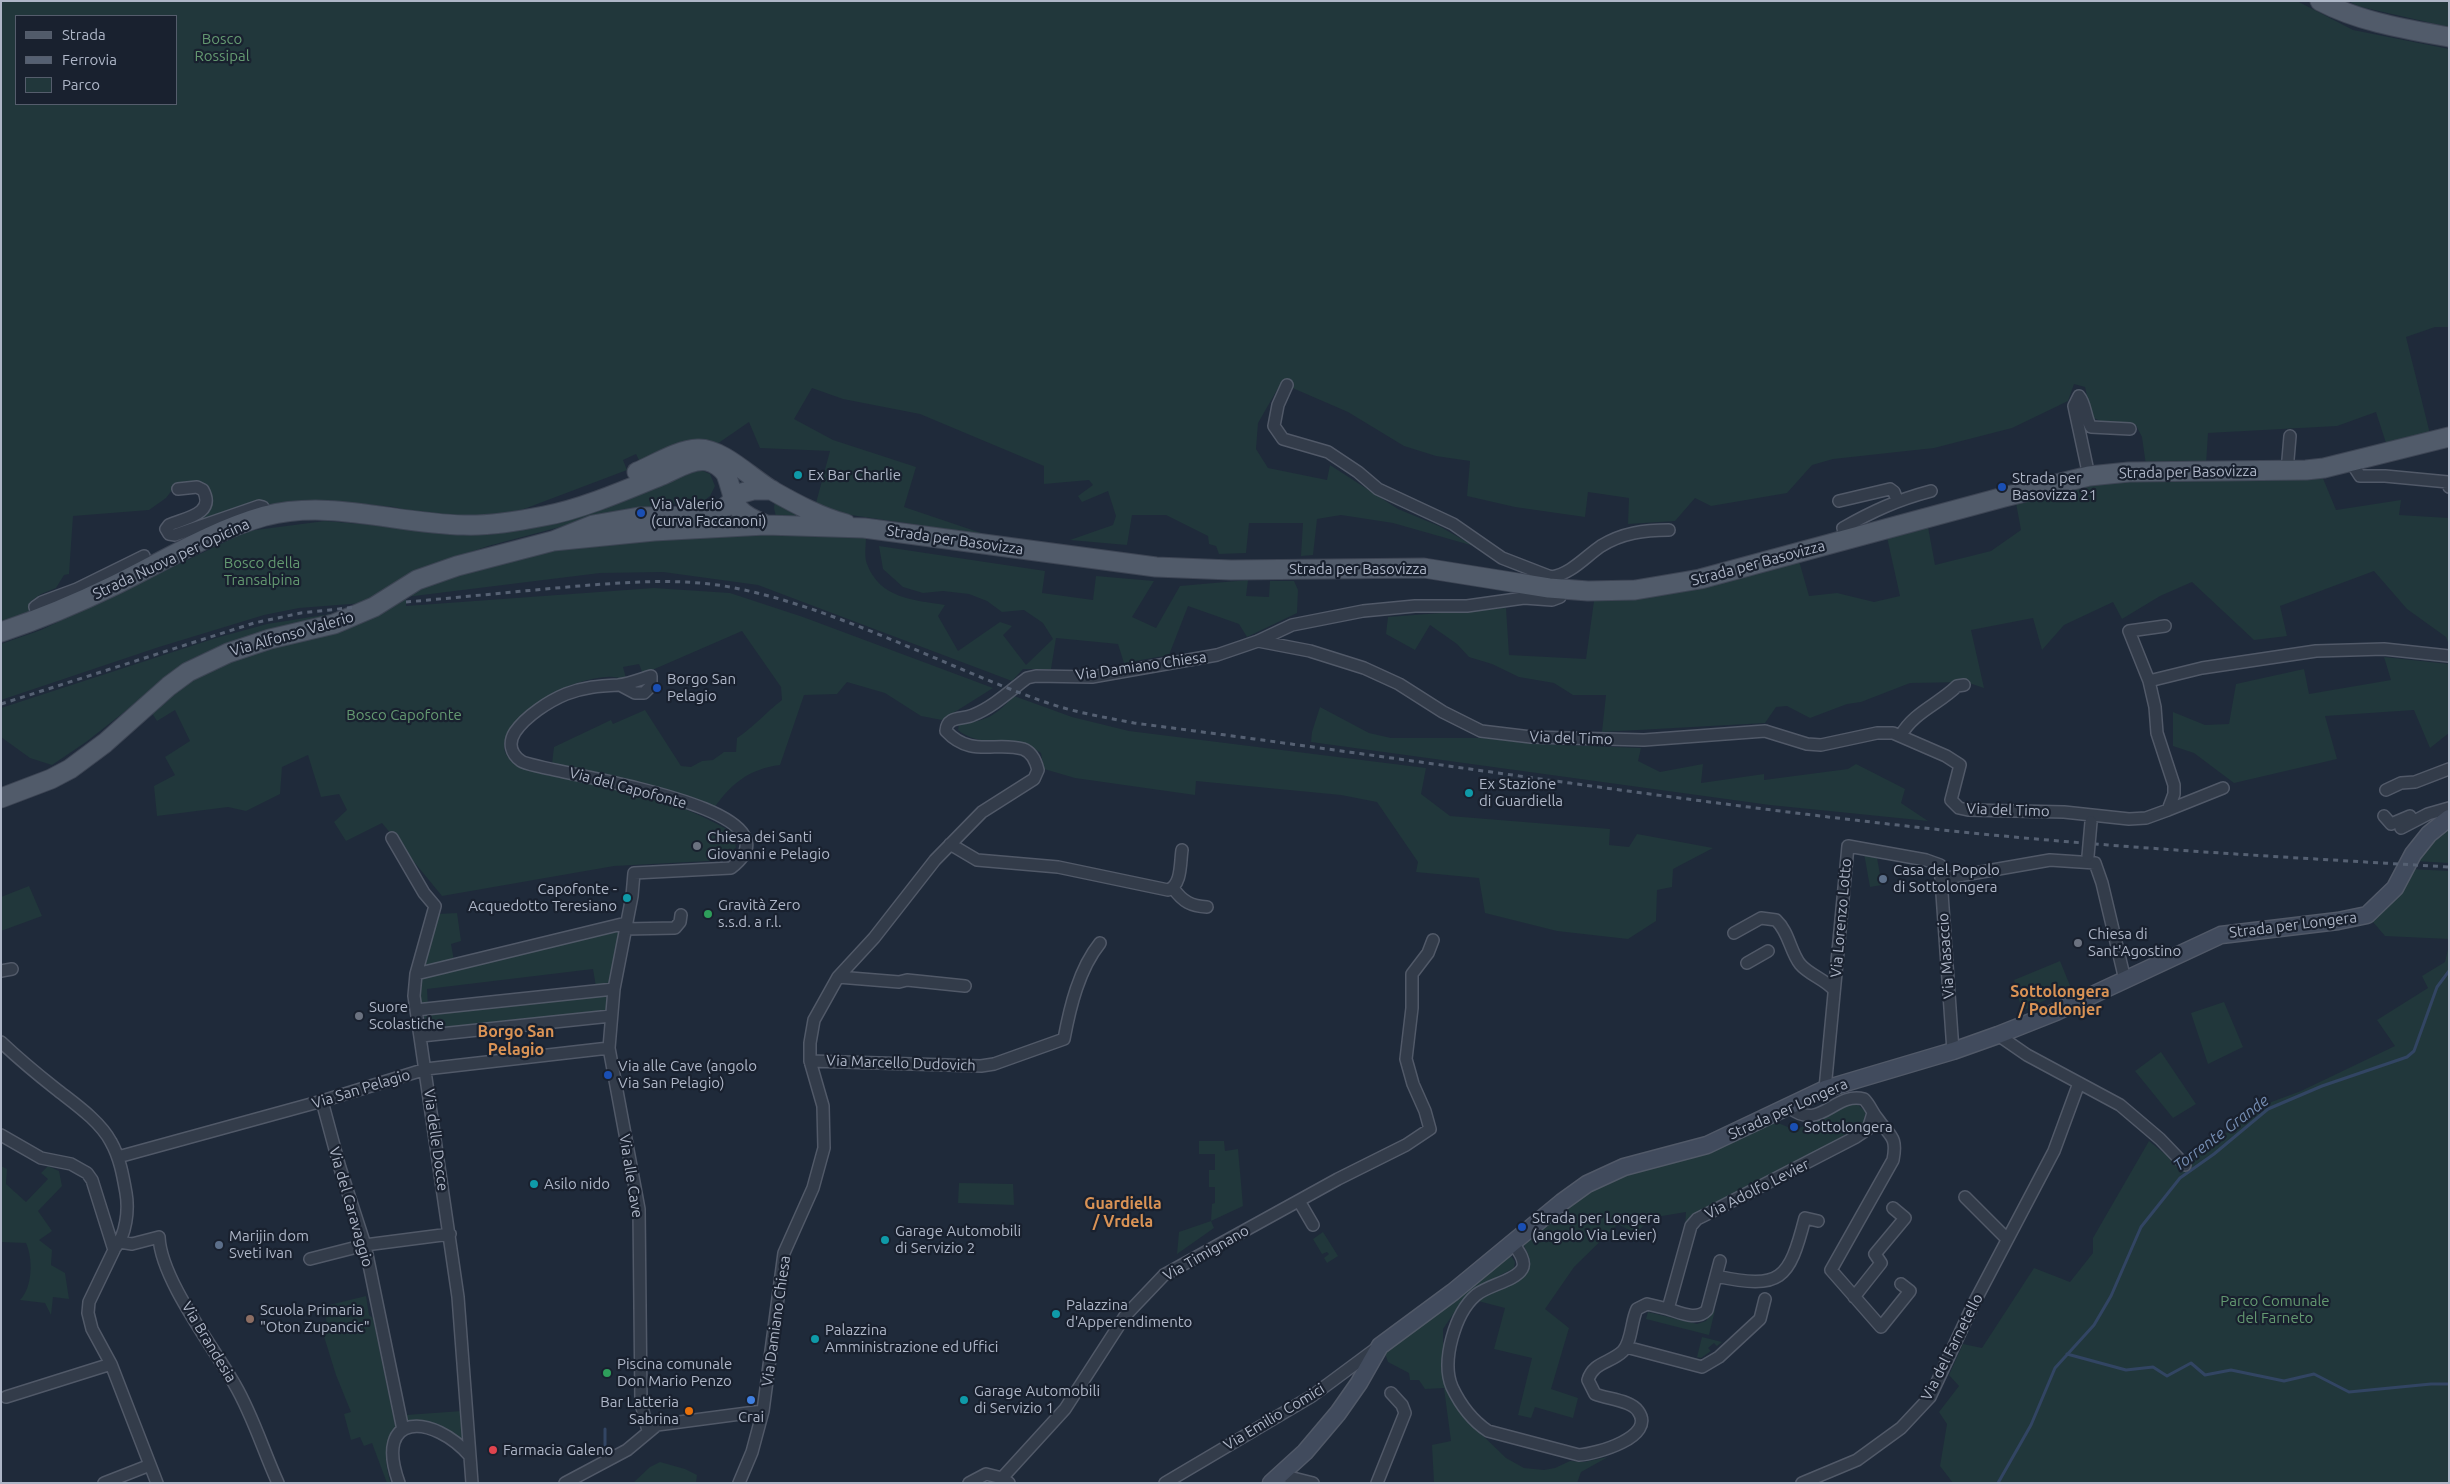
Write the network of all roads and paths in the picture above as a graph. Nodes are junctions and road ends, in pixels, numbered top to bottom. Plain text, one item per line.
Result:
1 (2320, 1) edge
2 (2449, 37) edge
3 (1287, 385) dead end
4 (2130, 428) dead end
5 (2290, 436) dead end
6 (2449, 437) edge
7 (2351, 462) junction
8 (725, 465) junction
9 (2287, 471) junction
10 (2089, 476) junction
11 (2449, 487) edge
12 (178, 489) dead end
13 (772, 490) junction
14 (1931, 490) dead end
15 (734, 500) junction
16 (1897, 500) junction
17 (1839, 501) dead end
18 (266, 516) junction
19 (671, 516) junction
20 (765, 525) junction
21 (706, 528) junction
22 (864, 528) junction
23 (1668, 530) dead end
24 (1846, 539) junction
25 (552, 541) junction
26 (144, 556) dead end
27 (1554, 584) junction
28 (39, 619) junction
29 (2165, 626) dead end
30 (1, 632) edge
31 (1258, 641) junction
32 (2449, 656) edge
33 (2149, 681) junction
34 (620, 685) dead end
35 (1964, 686) dead end
36 (1902, 735) junction
37 (2449, 769) edge
38 (2223, 788) dead end
39 (2386, 790) dead end
40 (1, 798) edge
41 (2449, 808) edge
42 (2168, 810) junction
43 (2428, 814) junction
44 (2384, 816) dead end
45 (2092, 818) junction
46 (2449, 818) edge
47 (2401, 828) dead end
48 (392, 838) dead end
49 (950, 844) junction
50 (1848, 846) joint
51 (1182, 850) dead end
52 (2088, 859) junction
53 (634, 873) joint
54 (1941, 879) junction
55 (1173, 888) junction
56 (1207, 907) dead end
57 (681, 916) dead end
58 (626, 926) junction
59 (1734, 932) dead end
60 (1433, 940) dead end
61 (1100, 943) dead end
62 (1768, 951) dead end
63 (1747, 963) dead end
64 (416, 974) junction
65 (838, 977) junction
66 (2125, 980) junction
67 (964, 986) dead end
68 (614, 989) junction
69 (1834, 990) junction
70 (416, 1010) junction
71 (611, 1016) junction
72 (1998, 1035) junction
73 (421, 1036) junction
74 (1, 1042) edge
75 (609, 1048) junction
76 (1953, 1051) junction
77 (810, 1061) junction
78 (426, 1069) junction
79 (2079, 1083) junction
80 (1824, 1089) junction
81 (322, 1101) junction
82 (1789, 1107) junction
83 (1873, 1113) junction
84 (1, 1135) edge
85 (118, 1157) junction
86 (2185, 1165) dead end
87 (1965, 1197) dead end
88 (1299, 1200) junction
89 (1893, 1208) dead end
90 (1818, 1221) dead end
91 (1313, 1225) dead end
92 (450, 1234) junction
93 (2007, 1239) junction
94 (1512, 1242) junction
95 (365, 1245) junction
96 (117, 1246) junction
97 (1865, 1246) dead end
98 (1875, 1254) junction
99 (310, 1259) dead end
100 (1720, 1261) dead end
101 (1716, 1276) junction
102 (1901, 1284) dead end
103 (1854, 1296) junction
104 (1765, 1299) dead end
105 (1668, 1310) junction
106 (1380, 1346) junction
107 (1626, 1347) junction
108 (110, 1364) junction
109 (1391, 1393) dead end
110 (6, 1397) dead end
111 (763, 1411) junction
112 (403, 1430) junction
113 (648, 1430) junction
114 (470, 1456) junction
115 (150, 1465) junction
116 (1276, 1479) edge
117 (1005, 1480) edge
118 (104, 1483) edge
119 (158, 1483) edge
120 (278, 1483) edge
121 (399, 1483) edge
122 (472, 1483) edge
123 (565, 1483) edge
124 (739, 1483) edge
125 (969, 1483) edge
126 (1165, 1483) edge
127 (1313, 1483) edge
128 (1377, 1483) edge
129 (1802, 1483) edge

1 - 2 main road
3 - 27 street
4 - 10 street
5 - 9 street
6 - 7 main road, Strada per Basovizza
7 - 9 main road, Strada per Basovizza
7 - 11 street
8 - 13 main road, Strada per Basovizza
8 - 15 main road
8 - 18 main road, Strada Nuova per Opicina
8 - 19 main road
9 - 10 main road, Strada per Basovizza
10 - 24 main road, Strada per Basovizza
12 - 18 street
13 - 15 main road
13 - 22 main road, Strada per Basovizza
14 - 16 street, Strada per Basovizza
15 - 19 main road, Via Alfonso Valerio
15 - 20 main road, Strada per Basovizza
15 - 21 main road, Via Alfonso Valerio
16 - 17 street
16 - 24 street, Strada per Basovizza
18 - 28 main road, Strada Nuova per Opicina
19 - 25 main road, Via Alfonso Valerio
20 - 21 main road, Strada per Basovizza
20 - 22 main road, Strada per Basovizza
21 - 25 main road, Via Alfonso Valerio
22 - 27 main road, Strada per Basovizza
23 - 27 street, Via Damiano Chiesa
24 - 27 main road, Strada per Basovizza
25 - 40 main road, Via Alfonso Valerio
26 - 28 street
27 - 31 street, Via Damiano Chiesa
28 - 30 main road, Strada Nuova per Opicina
29 - 33 street
31 - 36 street, Via del Timo
31 - 49 street, Via Damiano Chiesa
32 - 33 street
33 - 42 street
34 - 53 street, Via del Capofonte
35 - 36 street
36 - 45 street, Via del Timo
37 - 39 street
38 - 42 street, Via del Timo
41 - 43 street
42 - 45 street, Via del Timo
43 - 44 street
43 - 47 street
45 - 52 street, bridge
46 - 66 street, Strada per Longera
48 - 64 street, Via delle Docce
49 - 55 street
49 - 65 street, Via Damiano Chiesa
50 - 54 street, Via Masaccio
50 - 69 street, Via Lorenzo Lotto
51 - 55 street
52 - 54 street
52 - 66 street
53 - 58 street, Via alle Cave
54 - 76 street, Via Masaccio
55 - 56 street
57 - 58 street
58 - 64 street
58 - 68 street, Via alle Cave
59 - 69 street, Via Lorenzo Lotto
60 - 88 street, Via Timignano
61 - 77 street, Via Marcello Dudovich
62 - 63 street
64 - 70 street, Via delle Docce
65 - 67 street
65 - 77 street, Via Damiano Chiesa
66 - 72 street, Strada per Longera
68 - 70 street
68 - 71 street, Via alle Cave
69 - 80 street, Via Lorenzo Lotto
70 - 73 street, Via delle Docce
71 - 73 street
71 - 75 street, Via alle Cave
72 - 76 street, Strada per Longera
72 - 79 street
73 - 78 street, Via delle Docce
74 - 85 street
75 - 78 street, Via San Pelagio
75 - 113 street, Via alle Cave
76 - 80 street, Strada per Longera
77 - 111 street, Via Damiano Chiesa
78 - 81 street, Via San Pelagio
78 - 92 street, Via delle Docce
79 - 86 street
79 - 93 street, Via del Farnetello
80 - 82 street, Strada per Longera
81 - 85 street, Via San Pelagio
81 - 95 street, Via del Caravaggio
82 - 83 street
82 - 94 street, Strada per Longera
83 - 103 street
83 - 105 street, Via Adolfo Levier
84 - 96 street
85 - 96 street
87 - 93 street
88 - 91 street
88 - 117 street, Via Timignano
89 - 98 street
90 - 101 street
92 - 95 street
92 - 114 street, Via delle Docce
93 - 129 street, Via del Farnetello
94 - 106 street, Strada per Longera
94 - 107 street
95 - 99 street
95 - 112 street, Via del Caravaggio
96 - 108 street
96 - 120 street, Via Brandesia
97 - 98 street
98 - 103 street
100 - 101 street
101 - 105 street
102 - 103 street
104 - 107 street
105 - 107 street
106 - 116 street, Strada per Longera
106 - 126 street, Via Emilio Comici
108 - 110 street
108 - 115 street
109 - 128 street
111 - 113 street
111 - 124 street, Via Damiano Chiesa
112 - 114 street
112 - 121 street
113 - 123 street
114 - 122 street, Via delle Docce
115 - 118 street
115 - 119 street
116 - 127 street
117 - 125 street

